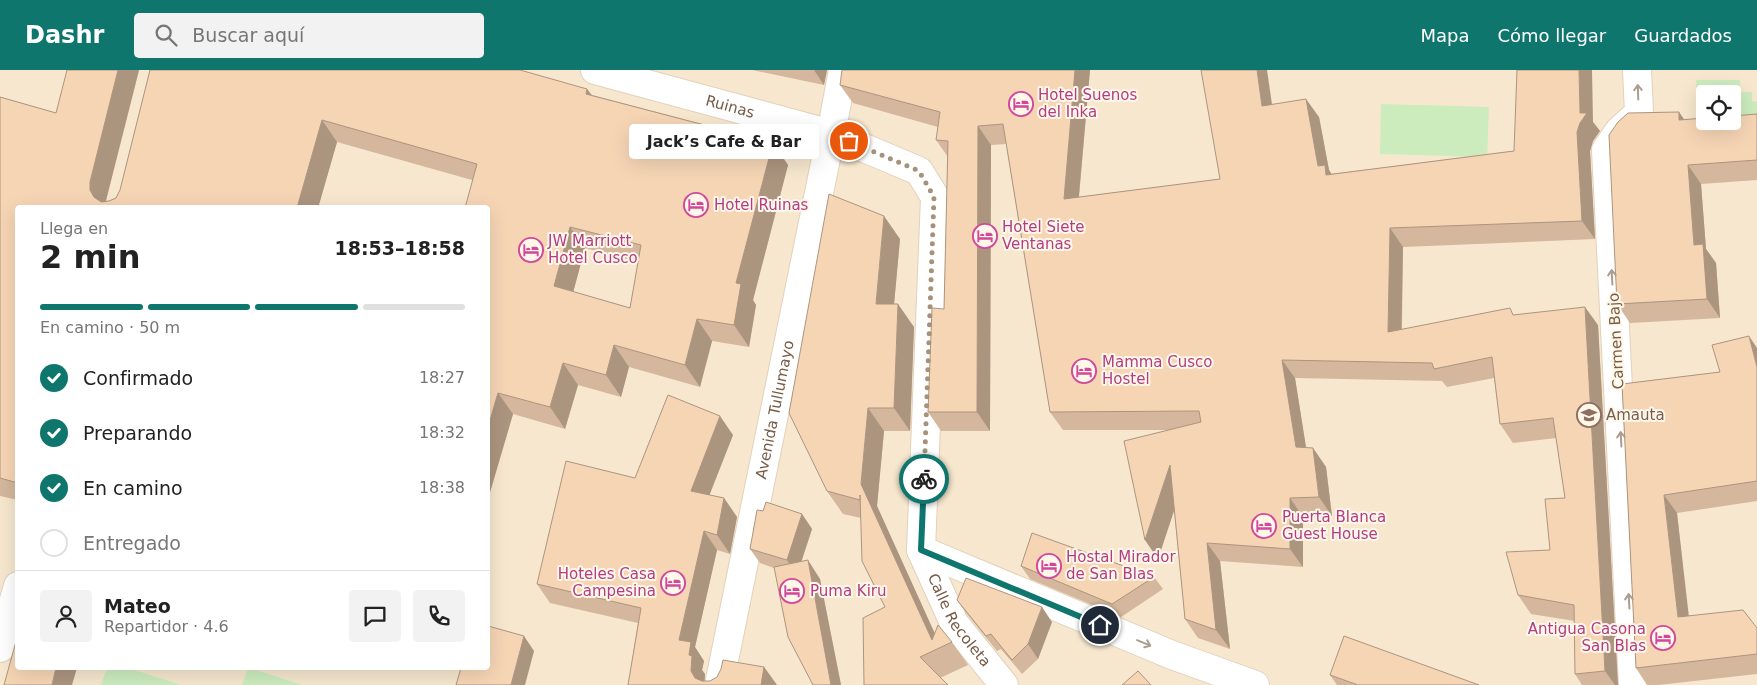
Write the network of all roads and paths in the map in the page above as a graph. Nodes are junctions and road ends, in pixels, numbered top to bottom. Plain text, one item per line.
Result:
1 (595, 70) edge
2 (843, 70) edge
3 (1637, 70) edge
4 (831, 134) junction
5 (921, 550) junction
6 (15, 596) edge
7 (0, 648) edge
8 (719, 685) edge
9 (1004, 685) edge
10 (1255, 685) edge
11 (1633, 685) edge

1 - 4 street, Ruinas
2 - 4 street, Avenida Tullumayo
11 -> 3 street, Carmen Bajo
4 - 5 street, Ruinas
4 - 8 street, Avenida Tullumayo
5 - 9 street, Calle Recoleta
5 -> 10 street
6 - 7 street

